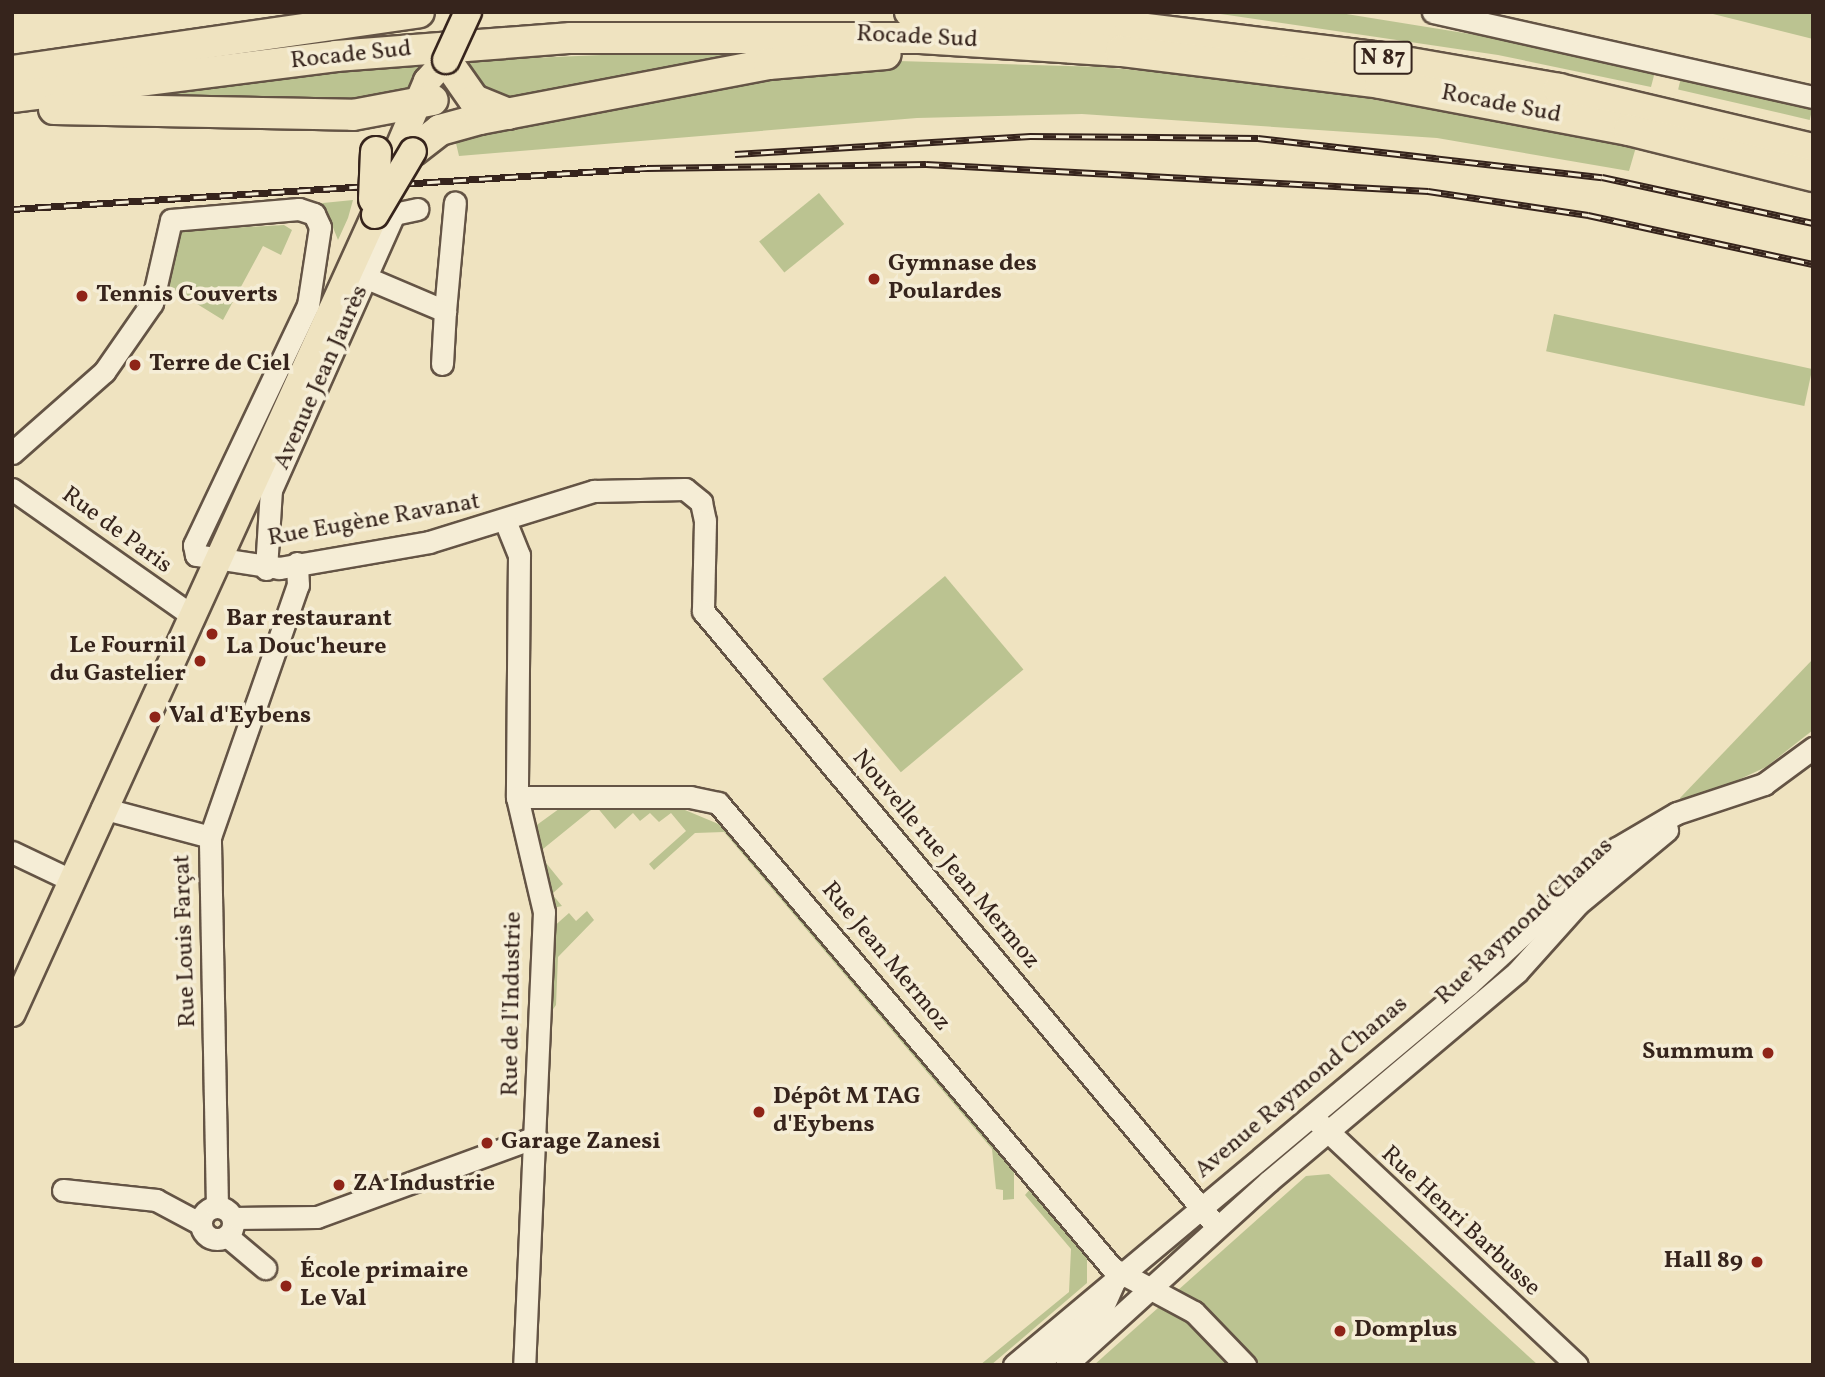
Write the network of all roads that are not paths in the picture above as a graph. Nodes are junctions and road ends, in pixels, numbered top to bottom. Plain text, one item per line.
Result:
1 (285, 12) edge
2 (419, 12) edge
3 (468, 12) edge
4 (910, 12) edge
5 (1433, 12) edge
6 (940, 13) edge
7 (446, 60) junction
8 (67, 63) junction
9 (1236, 63) junction
10 (12, 71) edge
11 (12, 97) edge
12 (1813, 97) edge
13 (425, 103) junction
14 (1633, 105) junction
15 (12, 112) edge
16 (324, 114) junction
17 (508, 114) junction
18 (1813, 139) edge
19 (1813, 149) edge
20 (396, 150) junction
21 (1813, 176) edge
22 (455, 202) dead end
23 (375, 207) joint
24 (417, 209) dead end
25 (367, 278) junction
26 (445, 311) junction
27 (442, 365) dead end
28 (12, 453) edge
29 (12, 489) edge
30 (701, 502) joint
31 (506, 523) junction
32 (214, 560) junction
33 (297, 563) junction
34 (266, 569) junction
35 (190, 614) junction
36 (1813, 748) edge
37 (517, 797) junction
38 (1699, 807) junction
39 (101, 811) junction
40 (210, 837) junction
41 (12, 852) edge
42 (68, 879) junction
43 (1545, 911) joint
44 (12, 984) edge
45 (12, 1013) edge
46 (1310, 1114) junction
47 (1326, 1132) junction
48 (536, 1137) junction
49 (63, 1191) dead end
50 (1200, 1207) junction
51 (226, 1220) junction
52 (201, 1224) junction
53 (1217, 1227) junction
54 (265, 1268) dead end
55 (1170, 1268) junction
56 (1116, 1274) junction
57 (1152, 1284) junction
58 (1194, 1312) junction
59 (524, 1365) edge
60 (1014, 1365) edge
61 (1036, 1365) edge
62 (1059, 1365) edge
63 (1066, 1365) edge
64 (1245, 1365) edge
65 (1577, 1365) edge

1 - 8 highway
2 - 8 highway, Rocade Sud
3 - 7 main road, bridge
4 - 6 highway, Rocade Sud / N 87
5 - 12 street
6 - 14 highway, Rocade Sud / N 87
7 - 13 main road
7 - 17 highway
8 - 10 highway, Rocade Sud
9 - 11 highway, Rocade Sud / N 87
9 - 17 highway
9 - 21 highway, Rocade Sud / N 87
13 - 16 highway
13 - 20 main road
14 - 18 highway, N 87
14 - 19 highway, Rocade Sud / N 87
15 - 16 highway
16 - 20 highway
17 - 20 highway
20 - 23 highway, bridge
22 - 26 street
23 - 32 main road, Avenue Jean Jaurès
24 - 25 street, Avenue Jean Jaurès
25 - 26 street
25 - 34 street, Avenue Jean Jaurès
26 - 27 street
28 - 32 street, Avenue Jean Jaurès
29 - 35 street, Rue de Paris
30 - 31 street, Rue Eugène Ravanat
30 - 50 street, Nouvelle rue Jean Mermoz
31 - 33 street, Rue Eugène Ravanat
31 - 37 street, Rue de l'Industrie
32 - 34 street, Rue Eugène Ravanat
32 - 35 main road, Avenue Jean Jaurès
33 - 34 street, Rue Eugène Ravanat
33 - 40 street, Rue Louis Farçat
35 - 39 main road, Avenue Jean Jaurès
36 - 38 street
37 - 48 street, Rue de l'Industrie
37 - 56 street, Rue Jean Mermoz
38 - 43 street, Rue Raymond Chanas
38 - 47 street, Rue Raymond Chanas
39 - 40 street
39 - 42 main road, Avenue Jean Jaurès
40 - 51 street, Rue Louis Farçat
41 - 42 street
42 - 44 main road, Avenue Jean Jaurès
42 - 45 main road, Avenue Jean Jaurès
43 - 46 street, Avenue Raymond Chanas
46 - 47 street, Rue Henri Barbusse
46 - 50 street, Avenue Raymond Chanas
47 - 53 street, Rue Raymond Chanas
47 - 65 street, Rue Henri Barbusse
48 - 51 street
48 - 59 street, Rue de l'Industrie
49 - 52 street
50 - 53 street, Nouvelle rue Jean Mermoz
50 - 56 street, Avenue Raymond Chanas
50 - 57 street
51 - 52 street
51 - 52 street
51 - 54 street
53 - 55 street, Rue Raymond Chanas
55 - 57 street, Rue Raymond Chanas
55 - 58 street
56 - 57 street
56 - 60 street
56 - 61 street
56 - 62 street
57 - 58 street
57 - 63 street, Rue Raymond Chanas
58 - 64 street

